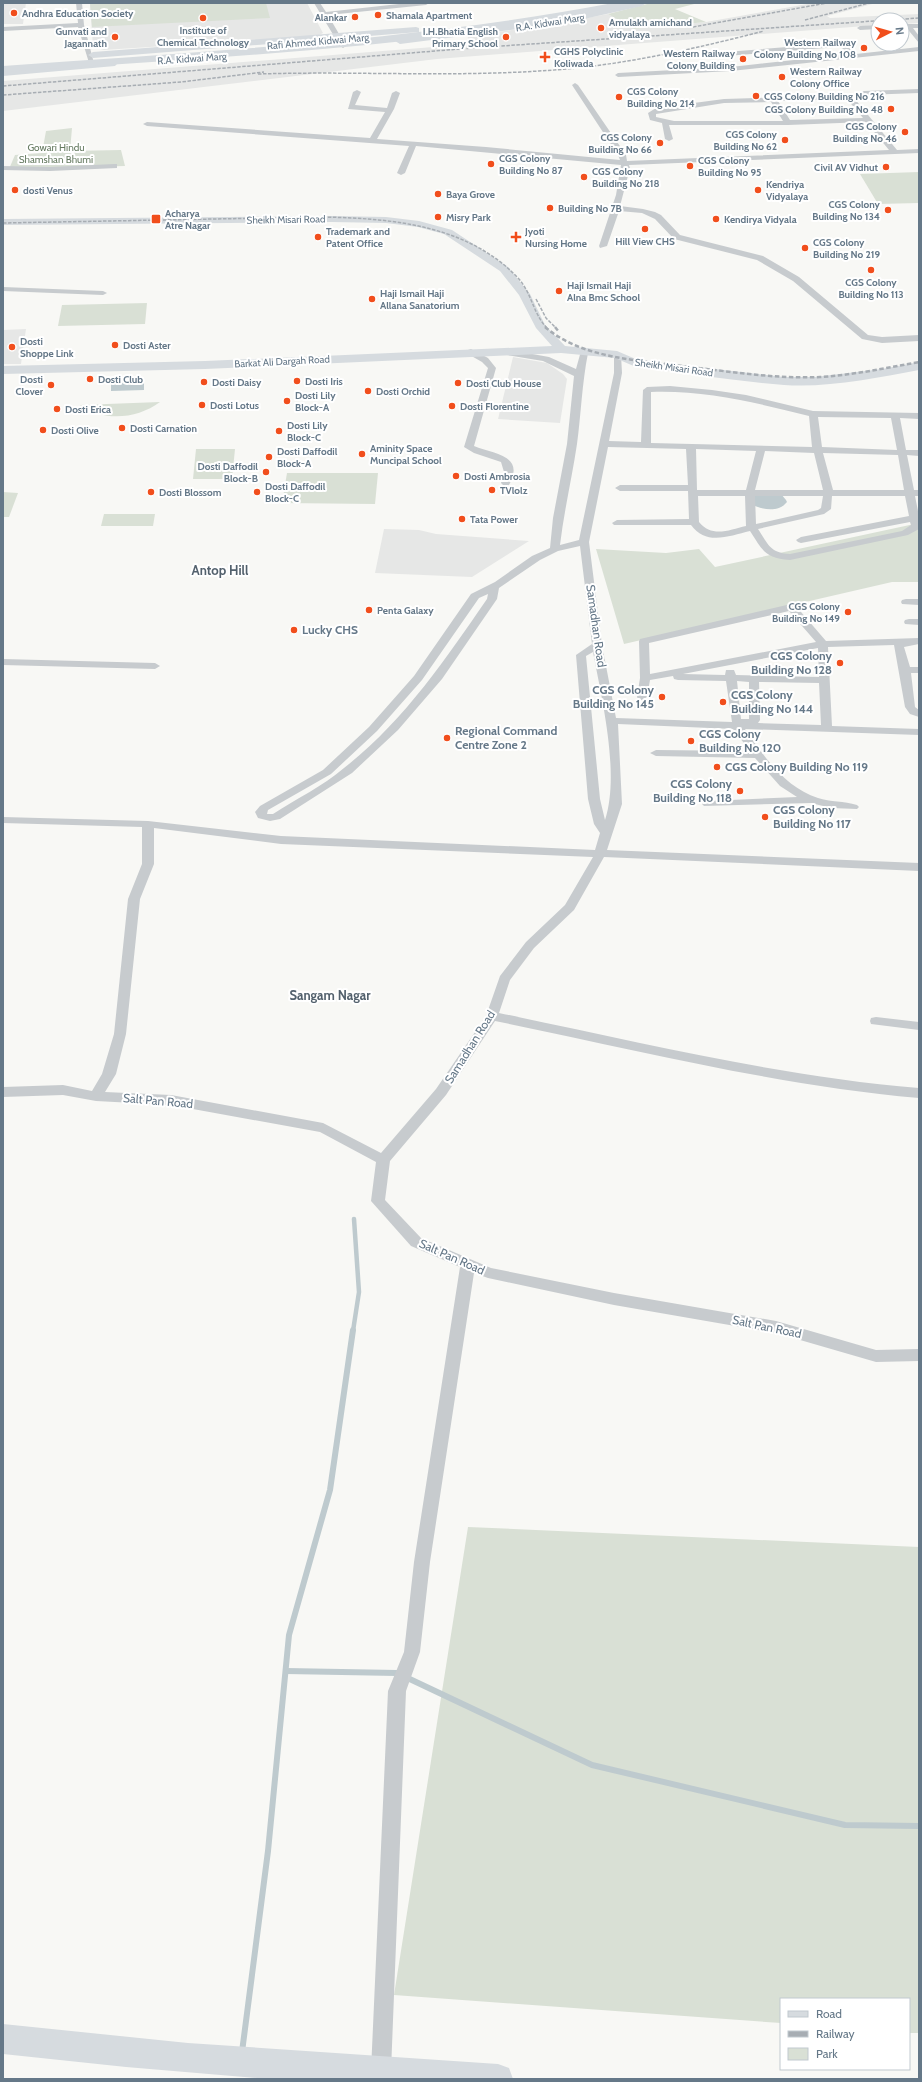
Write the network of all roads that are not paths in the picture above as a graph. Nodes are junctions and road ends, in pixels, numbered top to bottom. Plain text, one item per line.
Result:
1 (79, 3) edge
2 (317, 3) edge
3 (426, 3) edge
4 (593, 3) edge
5 (608, 3) edge
6 (629, 3) edge
7 (642, 3) edge
8 (323, 14) junction
9 (81, 25) junction
10 (860, 28) dead end
11 (870, 28) edge
12 (3, 29) edge
13 (910, 32) edge
14 (340, 42) junction
15 (919, 42) edge
16 (919, 49) edge
17 (726, 54) dead end
18 (855, 56) junction
19 (91, 60) junction
20 (3, 61) edge
21 (3, 65) edge
22 (3, 69) edge
23 (3, 73) edge
24 (618, 75) dead end
25 (575, 85) dead end
26 (919, 91) edge
27 (357, 92) dead end
28 (396, 93) dead end
29 (849, 97) junction
30 (773, 99) junction
31 (388, 110) junction
32 (868, 120) junction
33 (665, 122) junction
34 (788, 123) junction
35 (147, 124) dead end
36 (669, 139) dead end
37 (372, 141) junction
38 (413, 145) junction
39 (919, 145) edge
40 (893, 149) junction
41 (919, 151) edge
42 (623, 159) junction
43 (114, 166) dead end
44 (3, 168) edge
45 (400, 173) dead end
46 (616, 208) junction
47 (3, 222) edge
48 (603, 246) dead end
49 (3, 289) edge
50 (102, 293) dead end
51 (919, 338) edge
52 (561, 349) junction
53 (476, 352) junction
54 (584, 352) junction
55 (617, 355) junction
56 (919, 356) edge
57 (639, 358) junction
58 (919, 366) edge
59 (3, 370) edge
60 (579, 375) junction
61 (813, 414) junction
62 (895, 416) junction
63 (919, 416) edge
64 (605, 444) junction
65 (646, 446) junction
66 (691, 447) junction
67 (761, 449) junction
68 (817, 450) junction
69 (902, 453) junction
70 (919, 453) edge
71 (506, 483) dead end
72 (620, 488) dead end
73 (693, 490) junction
74 (829, 492) junction
75 (750, 493) junction
76 (915, 493) edge
77 (914, 518) junction
78 (694, 522) junction
79 (617, 523) dead end
80 (751, 526) junction
81 (801, 540) dead end
82 (584, 542) junction
83 (555, 549) junction
84 (494, 587) junction
85 (906, 602) dead end
86 (919, 602) edge
87 (919, 641) edge
88 (903, 642) junction
89 (823, 644) junction
90 (597, 645) junction
91 (3, 662) edge
92 (728, 662) junction
93 (155, 666) dead end
94 (905, 670) junction
95 (919, 670) edge
96 (664, 676) junction
97 (645, 678) junction
98 (732, 679) junction
99 (754, 679) junction
100 (825, 680) junction
101 (907, 689) junction
102 (919, 690) edge
103 (642, 697) dead end
104 (391, 708) junction
105 (407, 713) junction
106 (919, 714) edge
107 (612, 721) junction
108 (737, 726) junction
109 (827, 729) junction
110 (919, 732) edge
111 (656, 753) dead end
112 (759, 755) junction
113 (810, 800) junction
114 (708, 804) dead end
115 (853, 807) dead end
116 (3, 820) edge
117 (148, 824) junction
118 (606, 833) junction
119 (599, 854) junction
120 (919, 866) edge
121 (492, 1016) junction
122 (876, 1021) dead end
123 (919, 1026) edge
124 (3, 1092) edge
125 (919, 1093) edge
126 (96, 1096) junction
127 (383, 1160) junction
128 (468, 1264) junction
129 (919, 1355) edge
130 (3, 2039) edge
131 (381, 2071) junction
132 (498, 2079) edge

1 - 9 street
2 - 8 street
3 - 8 street
4 - 14 main road, R.A. Kidwai Marg
5 - 14 main road, Rafi Ahmed Kidwai Marg
6 - 14 main road
7 - 14 main road, R.A. Kidwai Marg
8 - 14 street
9 - 12 street
9 - 19 street
10 - 11 street
13 - 15 street
14 - 19 main road
16 - 18 street
17 - 18 street
18 - 24 street
19 - 20 main road
19 - 21 main road
19 - 22 main road
19 - 23 main road
25 - 42 street
26 - 29 street
27 - 31 street
28 - 31 street
29 - 30 street
29 - 32 street
30 - 33 street
30 - 34 street
31 - 37 street
32 - 34 street
32 - 40 street
33 - 34 street
33 - 36 street
35 - 37 street
37 - 38 street
38 - 42 street
38 - 45 street
39 - 40 street
40 - 41 street
40 - 42 street
42 - 46 street
43 - 44 street
46 - 48 street
46 - 51 street
47 - 52 main road, Sheikh Misari Road
49 - 50 street
52 - 53 main road, Barkat Ali Dargah Road
52 - 54 main road, Sheikh Misari Road
53 - 59 main road, Barkat Ali Dargah Road
53 - 60 street
53 - 71 street
54 - 55 main road, Sheikh Misari Road
54 - 60 street
55 - 57 main road, Sheikh Misari Road
55 - 64 street, Samadhan Road
56 - 57 main road
57 - 58 main road, Sheikh Misari Road
60 - 83 street
61 - 62 street
61 - 65 street
61 - 68 street
62 - 63 street
62 - 69 street
64 - 65 street
64 - 82 street, Samadhan Road
65 - 66 street
66 - 67 street
66 - 73 street
67 - 68 street
67 - 75 street
68 - 69 street
68 - 74 street
69 - 70 street
69 - 76 street
72 - 73 street
73 - 75 street
73 - 78 street
74 - 75 street
74 - 76 street
74 - 80 street
75 - 80 street
76 - 77 street
77 - 80 street
77 - 81 street
78 - 79 street
78 - 80 street
82 - 83 street
82 - 90 street, Samadhan Road
83 - 84 street
84 - 104 street
84 - 105 street
85 - 86 street
87 - 88 street
88 - 89 street
88 - 94 street
89 - 92 street
89 - 97 street
89 - 100 street
90 - 107 street, Samadhan Road
90 - 118 street
91 - 93 street
92 - 96 street
92 - 98 street
94 - 95 street
94 - 101 street
96 - 97 street
96 - 98 street
97 - 103 street
98 - 99 street
98 - 99 street
99 - 100 street
100 - 109 street
101 - 102 street
101 - 106 street
104 - 105 street
104 - 105 street
107 - 108 street
107 - 118 street, Samadhan Road
108 - 109 street
108 - 112 street
109 - 110 street
111 - 112 street
112 - 113 street
113 - 114 street
113 - 115 street
116 - 117 street
117 - 119 street
117 - 126 street
118 - 119 street, Samadhan Road
119 - 120 street
119 - 121 street, Samadhan Road
121 - 125 street
121 - 127 street, Samadhan Road
122 - 123 street
124 - 126 street, Salt Pan Road
126 - 127 street, Salt Pan Road
127 - 128 street, Salt Pan Road
128 - 129 street, Salt Pan Road
128 - 131 street
130 - 131 main road
131 - 132 main road

